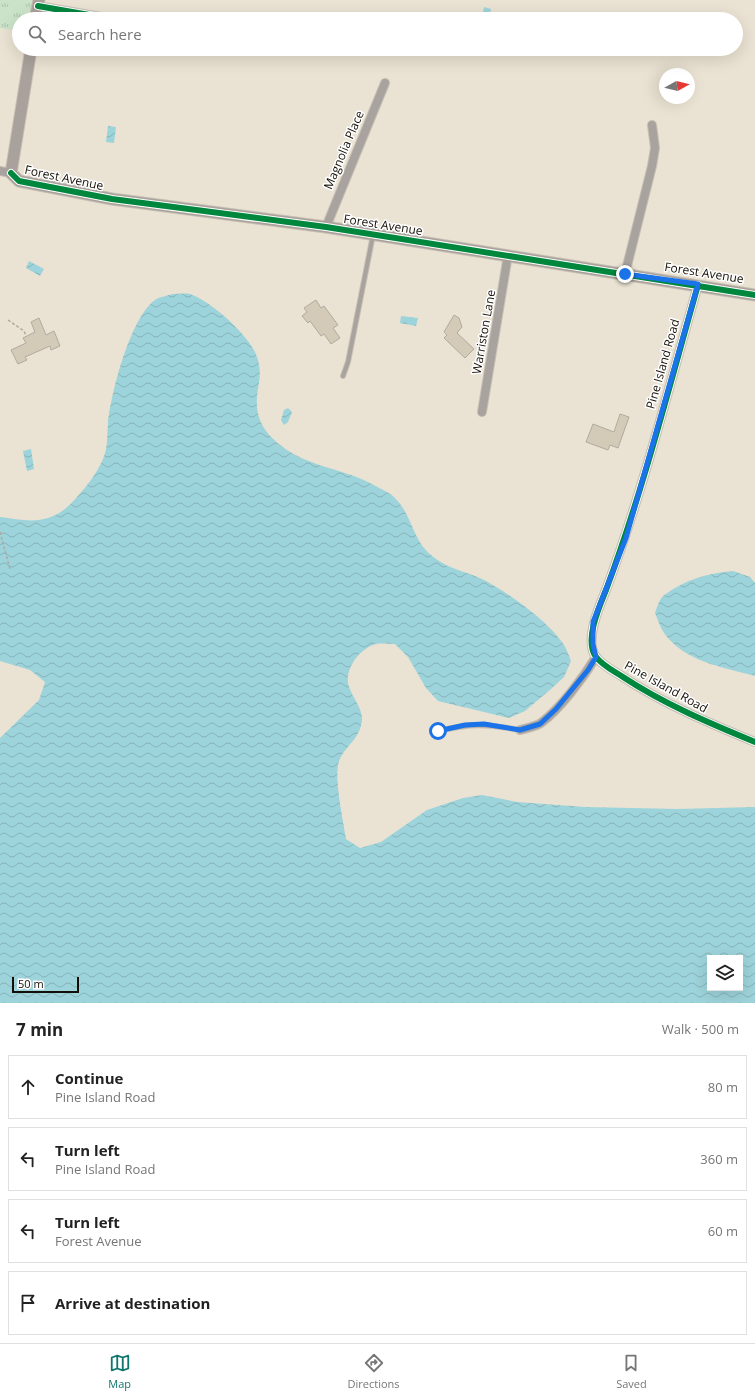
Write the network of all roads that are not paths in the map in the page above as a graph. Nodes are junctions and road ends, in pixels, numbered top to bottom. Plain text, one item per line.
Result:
1 (38, 3) edge
2 (80, 12) edge
3 (30, 56) edge
4 (386, 83) dead end
5 (652, 125) dead end
6 (5, 172) edge
7 (326, 227) junction
8 (373, 234) junction
9 (508, 255) junction
10 (625, 274) junction
11 (698, 284) junction
12 (755, 295) edge
13 (343, 376) dead end
14 (482, 412) dead end
15 (596, 657) junction
16 (520, 730) joint
17 (438, 731) dead end
18 (755, 742) edge

1 - 2 street
3 - 6 street
4 - 7 street, Magnolia Place
5 - 10 street
6 - 7 street, Forest Avenue
7 - 8 street, Forest Avenue
8 - 9 street, Forest Avenue
8 - 13 lane
9 - 10 street, Forest Avenue
9 - 14 street, Warriston Lane
10 - 11 street, Forest Avenue
11 - 12 street, Forest Avenue
11 - 15 street, Pine Island Road
15 - 16 street
15 - 18 street, Pine Island Road
16 - 17 lane

